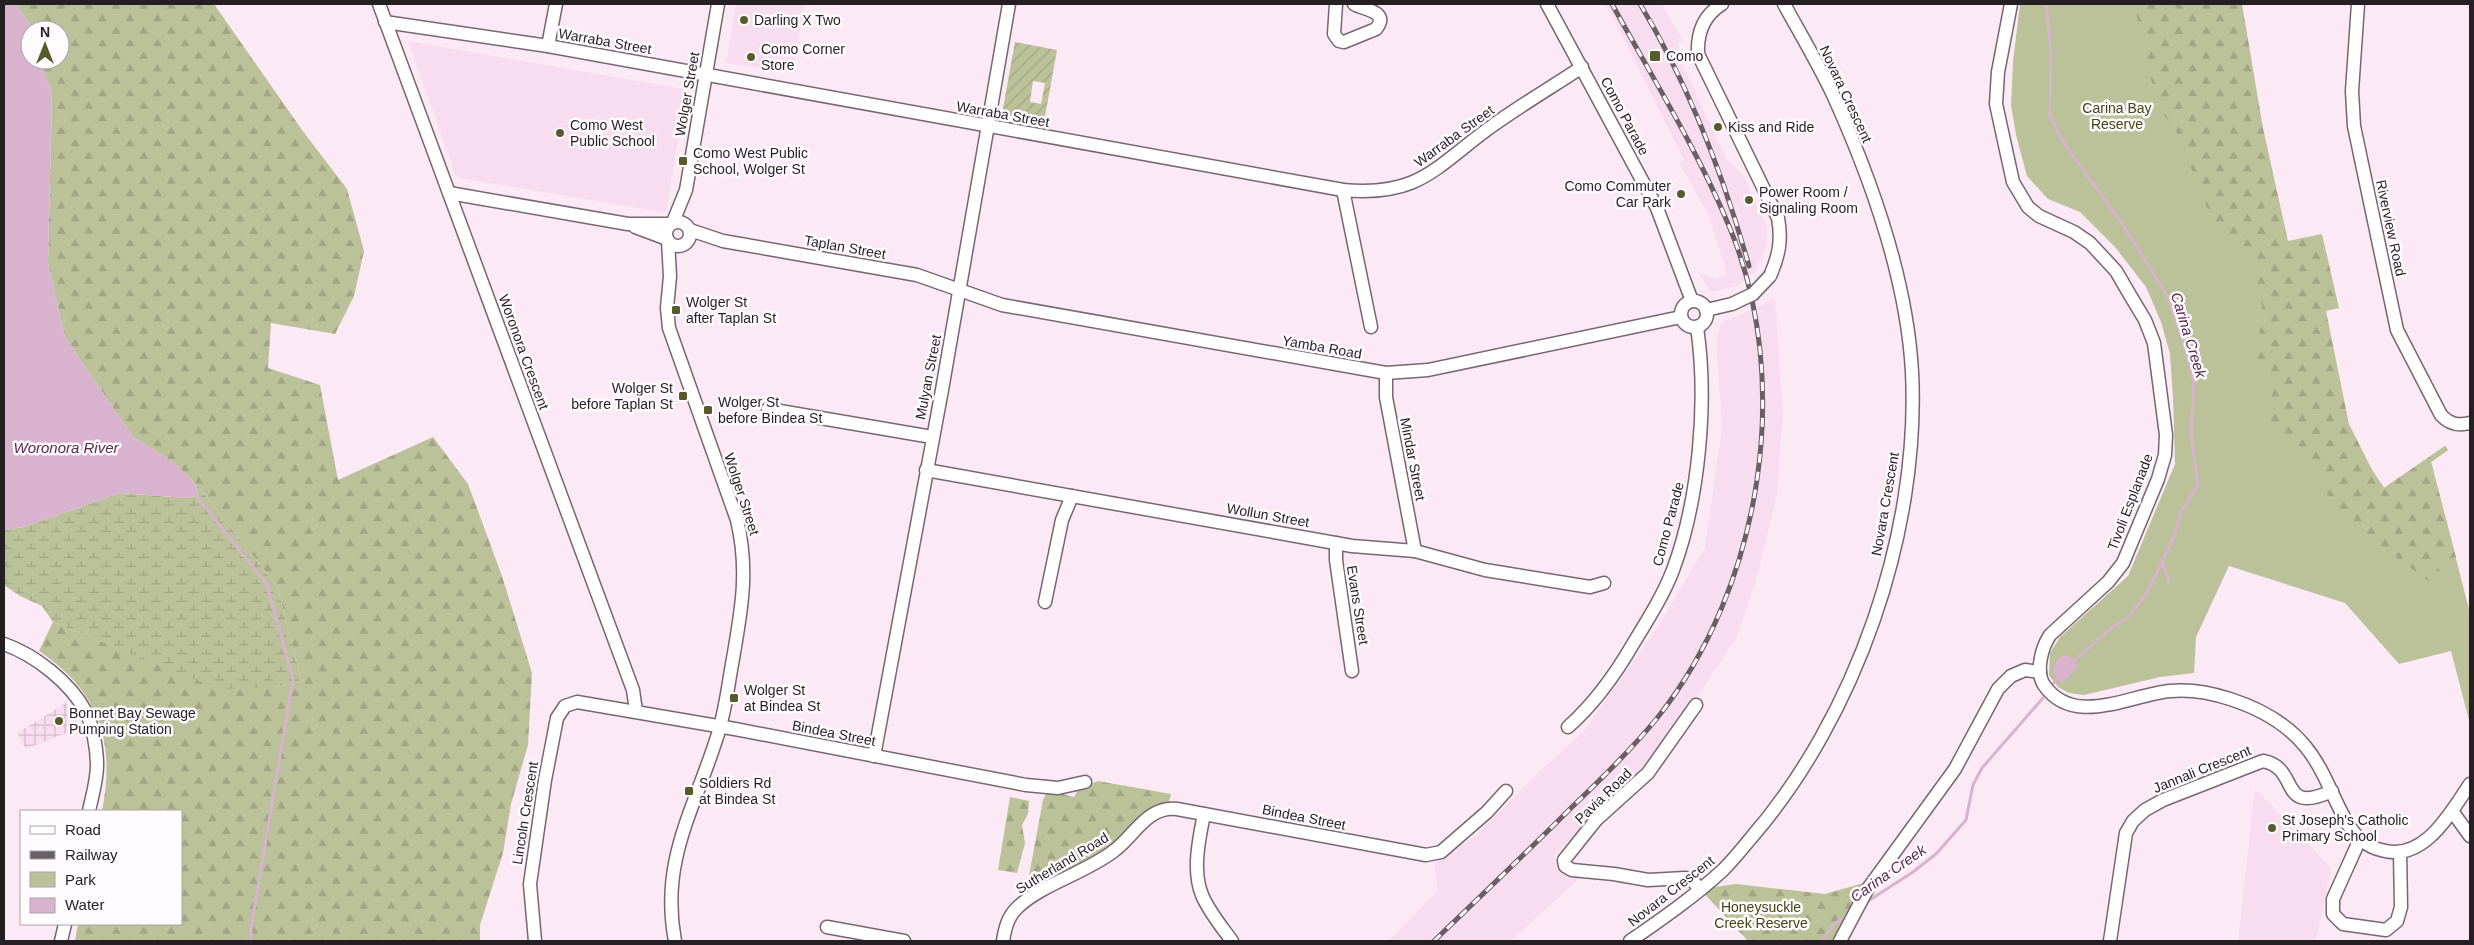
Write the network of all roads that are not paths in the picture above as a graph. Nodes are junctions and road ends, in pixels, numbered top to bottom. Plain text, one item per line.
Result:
1 (378, 4) edge
2 (556, 4) edge
3 (718, 4) edge
4 (1009, 4) edge
5 (1336, 4) edge
6 (1354, 4) edge
7 (1547, 4) edge
8 (1722, 4) edge
9 (1784, 4) edge
10 (2011, 4) edge
11 (2358, 4) edge
12 (385, 22) junction
13 (548, 46) junction
14 (1582, 67) junction
15 (706, 75) junction
16 (989, 127) junction
17 (686, 190) junction
18 (1343, 190) junction
19 (449, 193) junction
20 (672, 223) junction
21 (628, 224) junction
22 (687, 236) junction
23 (668, 240) junction
24 (670, 276) junction
25 (960, 290) junction
26 (1692, 301) junction
27 (1706, 310) junction
28 (1681, 317) junction
29 (1697, 326) junction
30 (1371, 327) dead end
31 (1386, 373) junction
32 (768, 409) dead end
33 (2470, 423) edge
34 (932, 437) junction
35 (926, 470) junction
36 (1072, 496) junction
37 (1336, 543) junction
38 (1415, 550) junction
39 (1604, 583) dead end
40 (1045, 602) dead end
41 (4, 644) edge
42 (1352, 671) dead end
43 (2040, 672) junction
44 (577, 702) joint
45 (1696, 705) dead end
46 (636, 711) junction
47 (720, 727) junction
48 (1568, 728) dead end
49 (874, 756) junction
50 (1085, 782) dead end
51 (2470, 784) edge
52 (1506, 791) dead end
53 (2332, 791) junction
54 (1176, 809) joint
55 (89, 810) edge
56 (2452, 811) junction
57 (1204, 814) junction
58 (2470, 836) edge
59 (2360, 839) junction
60 (2400, 852) junction
61 (1700, 889) junction
62 (65, 925) edge
63 (827, 927) dead end
64 (1842, 937) edge
65 (61, 941) edge
66 (535, 941) edge
67 (675, 941) edge
68 (904, 941) edge
69 (1003, 941) edge
70 (1232, 941) edge
71 (1630, 941) edge
72 (2110, 941) edge

1 - 12 street, Woronora Crescent
2 - 13 street
3 - 15 street, Wolger Street
4 - 16 street, Mulyan Street
5 - 6 street
7 - 14 street, Como Parade
8 - 27 street, bridge
9 - 61 street, Novara Crescent
10 - 43 street, Tivoli Esplanade
11 - 33 street, Riverview Road
12 - 13 street, Warraba Street
12 - 19 street, Woronora Crescent
13 - 15 street, Warraba Street
14 - 18 street, Warraba Street
14 - 26 street, Como Parade
15 - 16 street, Warraba Street
15 - 17 street, Wolger Street
16 - 18 street, Warraba Street
16 - 25 street, Mulyan Street
17 - 20 street, Wolger Street
17 - 22 street, Wolger Street
18 - 30 street
19 - 21 street
19 - 46 street, Woronora Crescent
20 - 21 street
20 - 22 street
20 - 23 street
21 - 23 street
22 - 23 street
22 - 24 street, Wolger Street
22 - 25 street, Taplan Street
23 - 24 street, Wolger Street
24 - 47 street, Wolger Street
25 - 31 street, Yamba Road
25 - 34 street, Mulyan Street
26 - 27 street
26 - 28 street
27 - 29 street
28 - 29 street
28 - 31 street, Yamba Road
29 - 48 street, Como Parade
31 - 38 street, Mindar Street
32 - 34 street
34 - 35 street, Mulyan Street
35 - 36 street, Wollun Street
35 - 49 street, Mulyan Street
36 - 37 street, Wollun Street
36 - 40 street
37 - 38 street, Wollun Street
37 - 42 street, Evans Street
38 - 39 street, Wollun Street
41 - 55 street
43 - 53 street
43 - 64 street
44 - 46 street, Bindea Street
44 - 66 street, Lincoln Crescent
45 - 61 street, Pavia Road
46 - 47 street, Bindea Street
47 - 49 street, Bindea Street
47 - 67 street, Wolger Street
49 - 50 street, Bindea Street
51 - 56 street
52 - 57 street, Bindea Street
53 - 59 street
53 - 72 street, Jannali Crescent
54 - 57 street, Bindea Street
54 - 69 street, Sutherland Road
56 - 58 street
56 - 60 street
57 - 70 street
59 - 60 street
59 - 60 street
61 - 71 street, Novara Crescent
62 - 65 street
63 - 68 street

